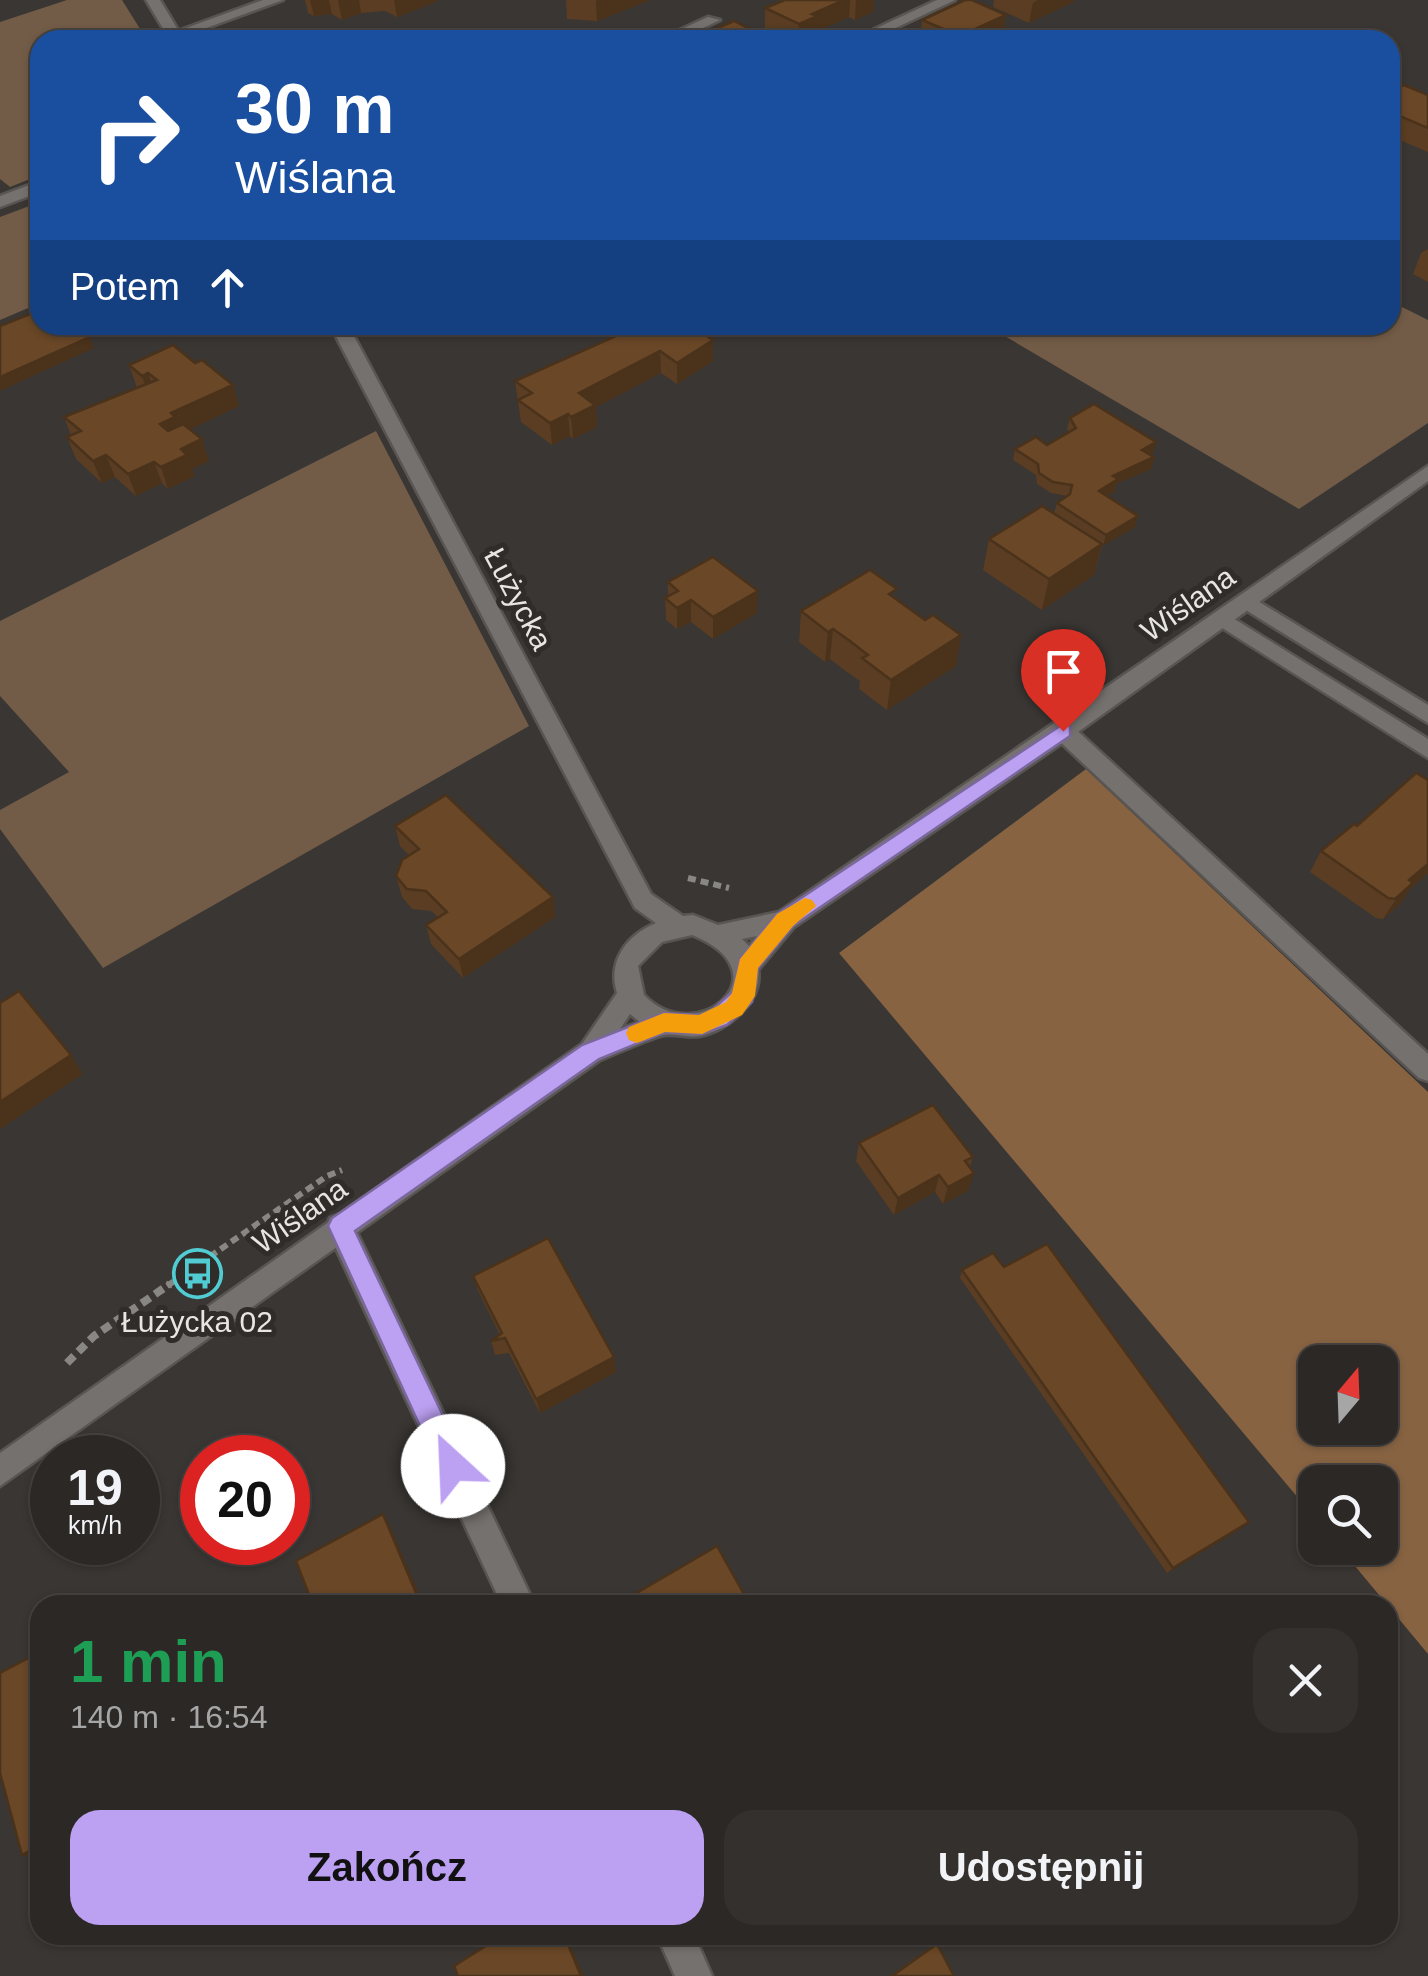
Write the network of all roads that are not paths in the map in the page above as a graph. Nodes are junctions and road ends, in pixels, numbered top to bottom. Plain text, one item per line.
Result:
1 (153, 0) edge
2 (276, 0) edge
3 (948, 0) edge
4 (713, 20) dead end
5 (171, 30) edge
6 (197, 30) edge
7 (690, 30) edge
8 (880, 30) edge
9 (30, 190) edge
10 (0, 202) edge
11 (343, 335) edge
12 (1428, 472) edge
13 (1248, 602) junction
14 (1223, 619) junction
15 (1428, 715) edge
16 (1063, 731) junction
17 (1428, 750) edge
18 (644, 901) junction
19 (785, 920) junction
20 (678, 926) junction
21 (720, 934) junction
22 (644, 940) junction
23 (748, 965) junction
24 (630, 995) junction
25 (664, 1023) junction
26 (591, 1052) junction
27 (1428, 1070) edge
28 (340, 1226) junction
29 (0, 1470) edge
30 (514, 1595) edge
31 (679, 1945) edge
32 (694, 1976) edge

1 - 5 street
2 - 6 street
3 - 8 street
4 - 7 street
9 - 10 street
11 - 18 street, Łużycka
12 - 13 street, Wiślana
13 - 14 street, Wiślana
13 - 15 street
14 - 16 street, Wiślana
14 - 17 street
16 - 19 street, Wiślana
16 - 27 street
18 - 20 street
18 - 22 street
19 - 21 street, Wiślana
19 - 23 street, Wiślana
20 - 21 street
20 - 22 street
21 - 23 street
22 - 24 street
23 - 25 street
24 - 25 street
24 - 26 street, Wiślana
25 - 26 street, Wiślana
26 - 28 street, Wiślana
28 - 29 street, Wiślana
28 - 30 street
31 - 32 street

